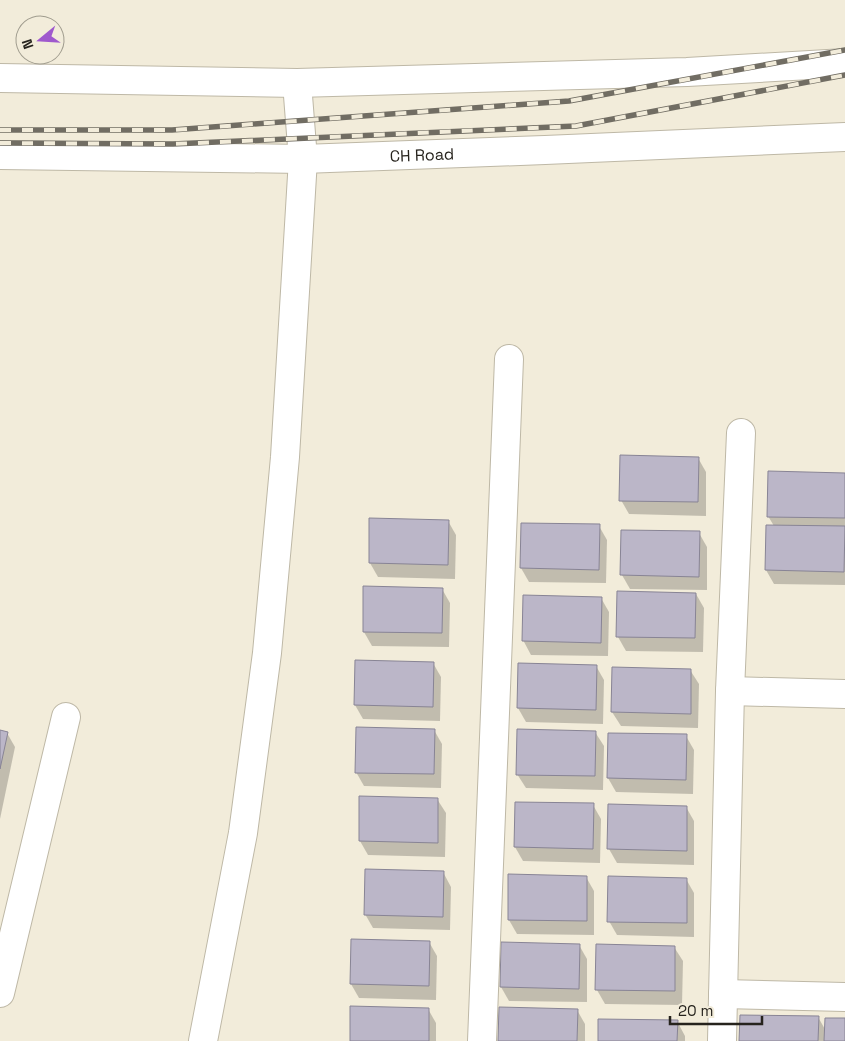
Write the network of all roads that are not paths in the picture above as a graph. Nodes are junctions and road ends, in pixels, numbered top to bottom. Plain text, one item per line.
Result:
1 (845, 63) edge
2 (0, 78) edge
3 (297, 83) junction
4 (845, 137) edge
5 (0, 155) edge
6 (302, 158) junction
7 (509, 359) dead end
8 (740, 433) dead end
9 (730, 691) junction
10 (845, 694) edge
11 (66, 716) dead end
12 (0, 993) edge
13 (723, 994) junction
14 (845, 997) edge
15 (203, 1041) edge
16 (482, 1041) edge
17 (722, 1041) edge

1 - 3 street
2 - 3 street
3 - 6 street
4 - 6 street, CH Road
5 - 6 street, CH Road
6 - 15 street
7 - 16 street
8 - 9 street
9 - 10 street
9 - 13 street
11 - 12 street
13 - 14 street
13 - 17 street

